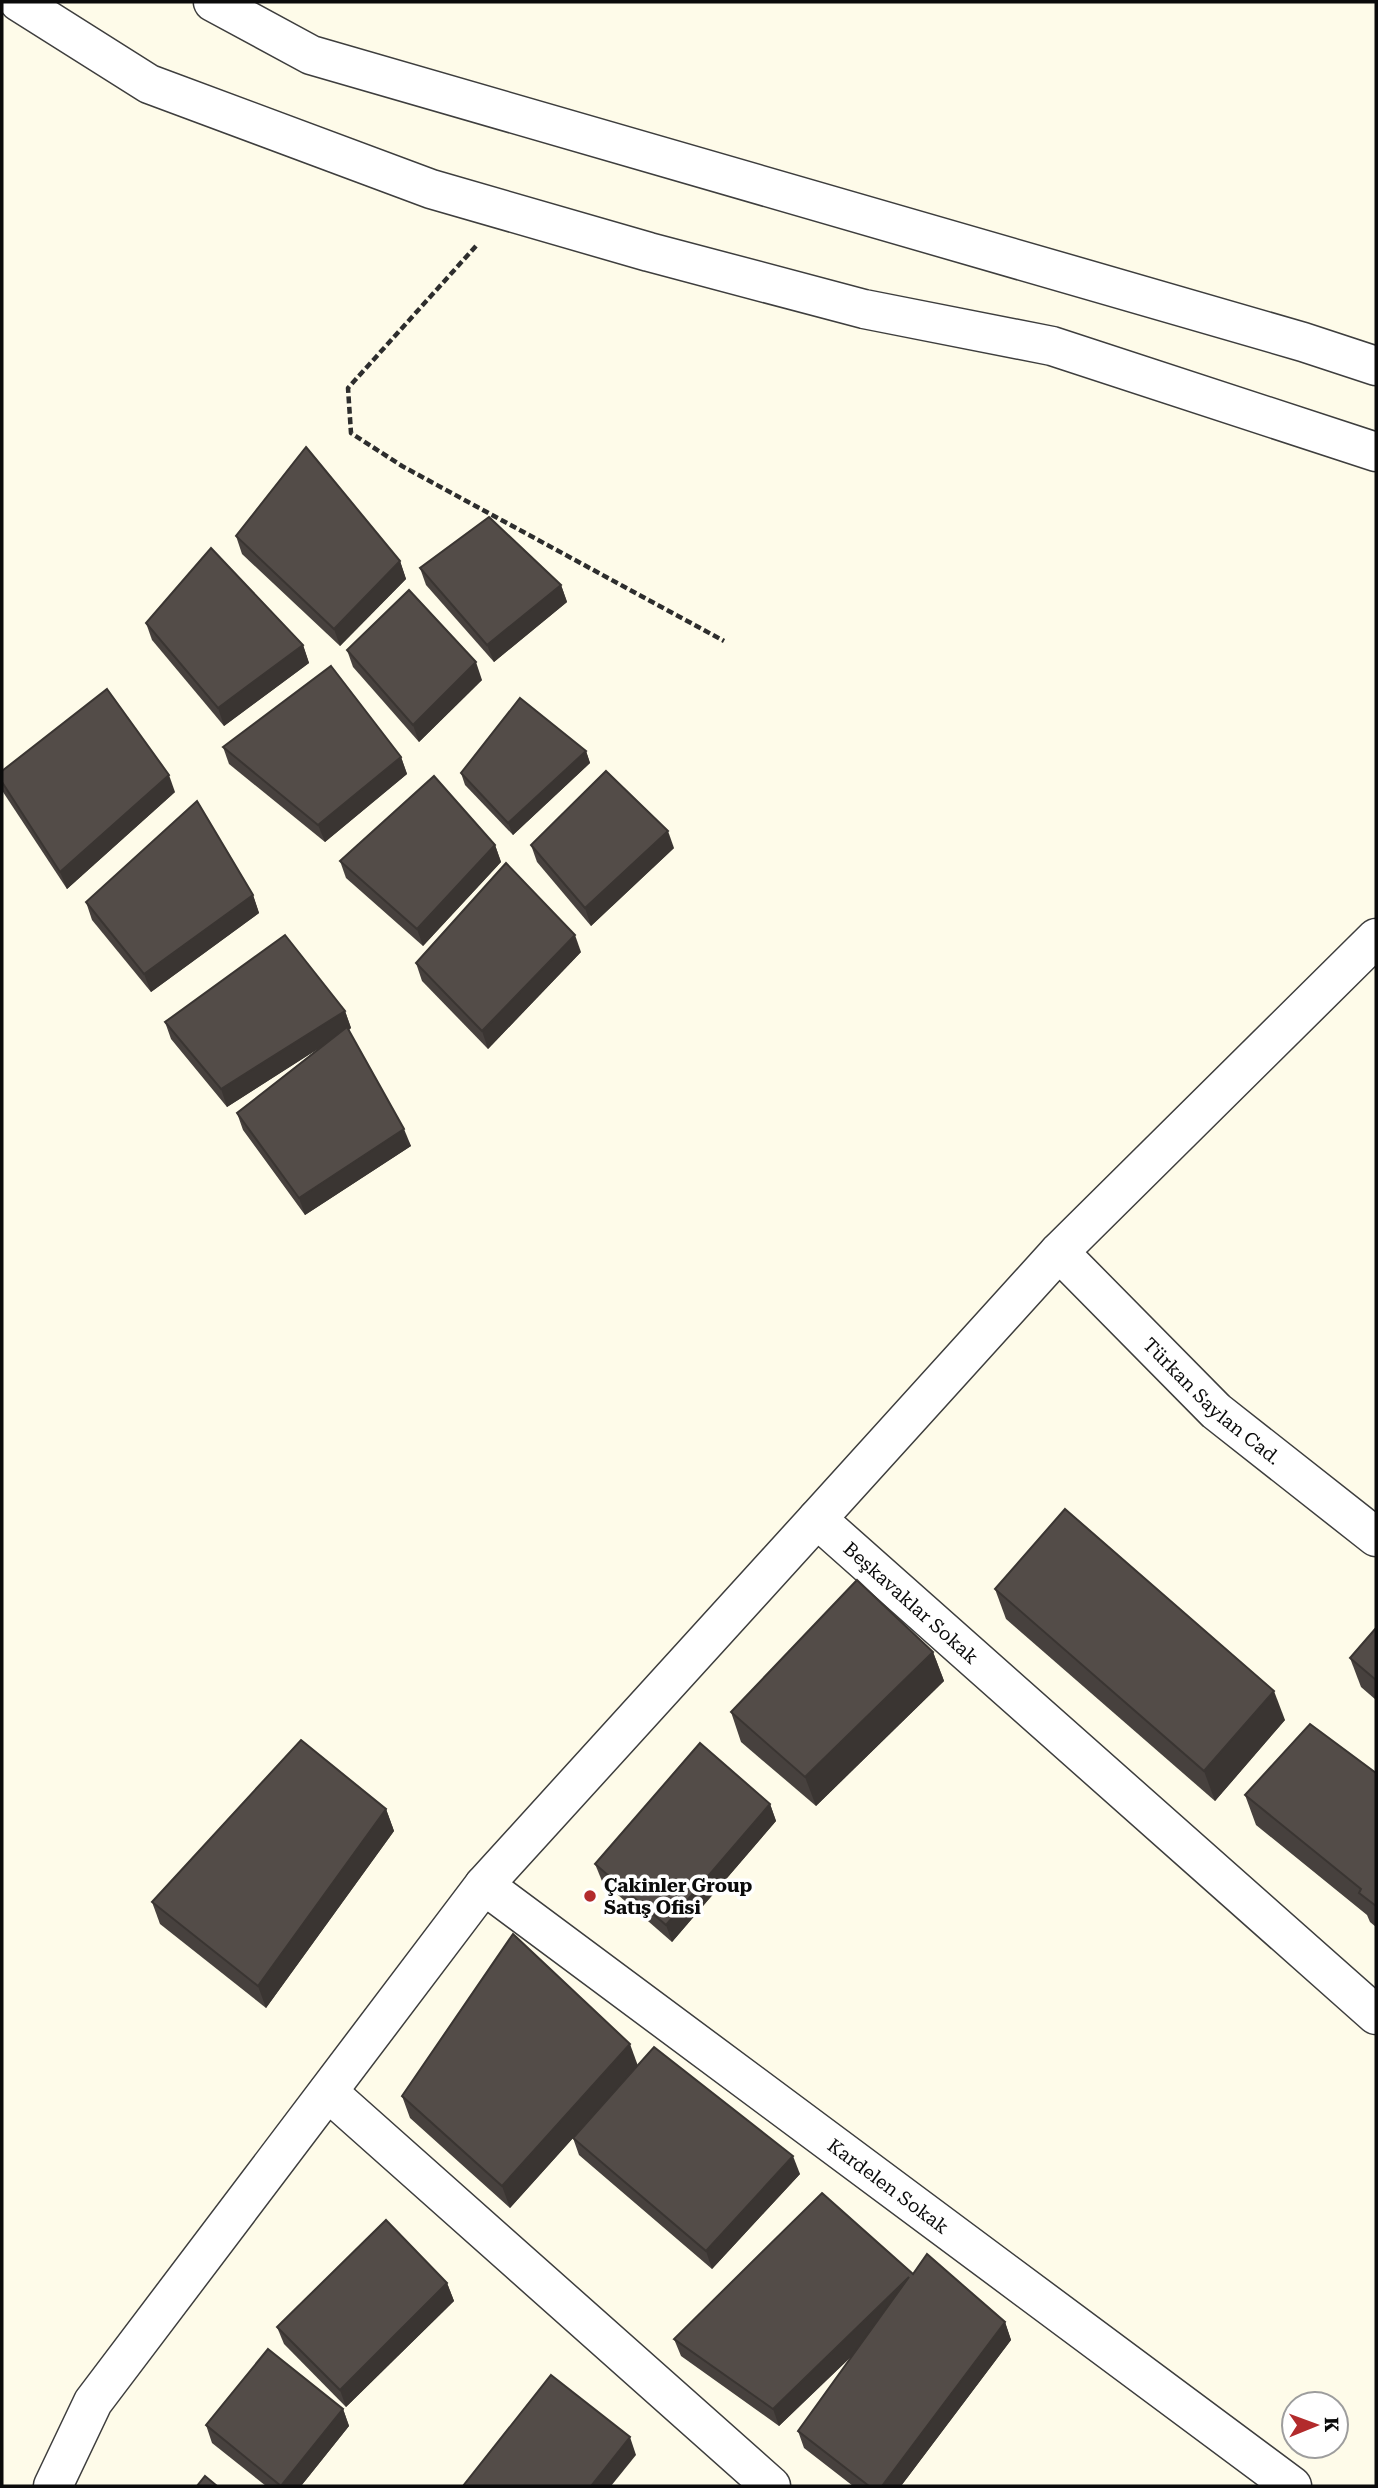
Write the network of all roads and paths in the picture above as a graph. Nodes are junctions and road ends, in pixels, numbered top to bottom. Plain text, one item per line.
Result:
1 (19, 2) edge
2 (213, 2) edge
3 (507, 211) junction
4 (1376, 366) edge
5 (1376, 452) edge
6 (724, 641) dead end
7 (1376, 938) edge
8 (1059, 1252) junction
9 (817, 1519) junction
10 (1376, 1537) edge
11 (484, 1885) junction
12 (1376, 2015) edge
13 (328, 2092) junction
14 (53, 2486) edge
15 (771, 2486) edge
16 (1292, 2486) edge

1 - 3 street
2 - 4 street
3 - 5 street
3 - 6 path
7 - 8 street
8 - 9 street
8 - 10 street, Türkan Saylan Cad.
9 - 11 street
9 - 12 street, Beşkavaklar Sokak
11 - 13 street
11 - 16 street, Kardelen Sokak
13 - 14 street
13 - 15 street

